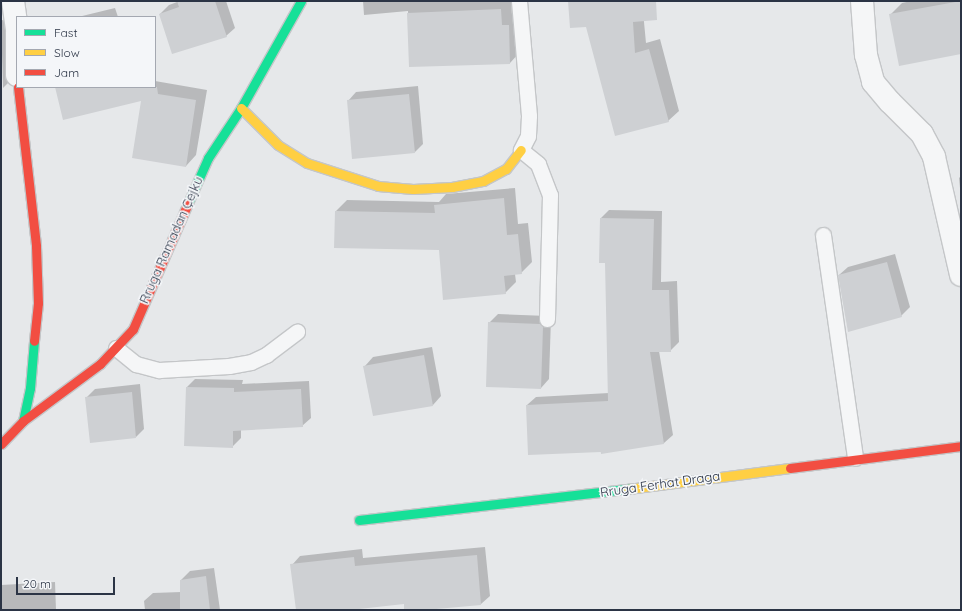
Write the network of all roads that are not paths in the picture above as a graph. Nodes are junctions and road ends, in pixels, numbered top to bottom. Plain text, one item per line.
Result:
1 (13, 1) edge
2 (300, 1) edge
3 (519, 1) edge
4 (862, 1) edge
5 (16, 23) edge
6 (18, 88) edge
7 (241, 108) junction
8 (521, 150) junction
9 (823, 235) dead end
10 (961, 275) edge
11 (546, 319) dead end
12 (298, 332) dead end
13 (116, 348) junction
14 (23, 421) junction
15 (1, 444) edge
16 (961, 446) edge
17 (855, 458) junction
18 (359, 520) dead end

1 - 5 street
2 - 7 street, Rruga Ramadan Çejku
3 - 8 lane
4 - 10 street
6 - 14 street
7 - 8 street
7 - 13 street, Rruga Ramadan Çejku
8 - 11 lane
9 - 17 lane
12 - 13 lane
13 - 14 street, Rruga Ramadan Çejku
14 - 15 street, Rruga Ramadan Çejku
16 - 17 street, Rruga Ferhat Draga
17 - 18 street, Rruga Ferhat Draga

